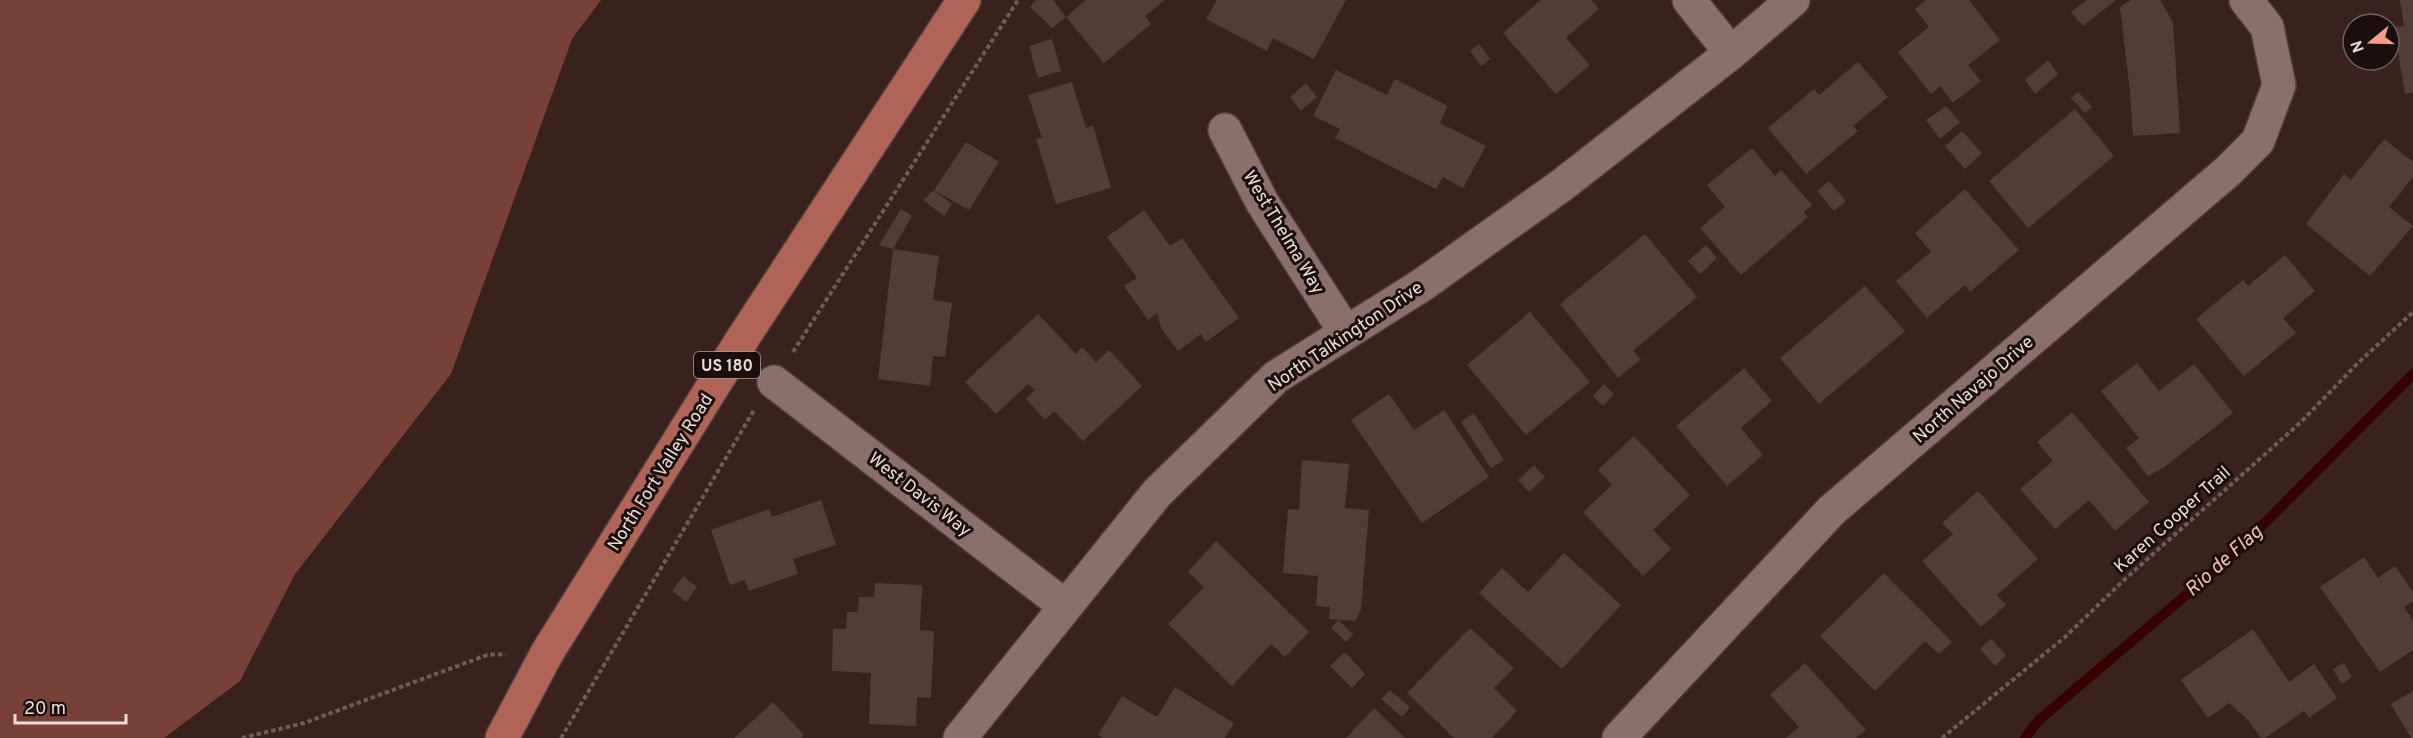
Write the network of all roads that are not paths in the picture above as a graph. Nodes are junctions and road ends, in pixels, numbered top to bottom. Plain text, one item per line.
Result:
1 (964, 0) edge
2 (1689, 0) edge
3 (1793, 0) edge
4 (2246, 0) edge
5 (1731, 53) junction
6 (1226, 130) dead end
7 (1346, 333) junction
8 (774, 382) dead end
9 (1065, 606) junction
10 (502, 738) edge
11 (960, 738) edge
12 (1619, 738) edge

1 - 10 main road, North Fort Valley Road / US 180
2 - 5 street
3 - 5 street, North Talkington Drive
4 - 12 street, North Navajo Drive
5 - 7 street, North Talkington Drive
6 - 7 street, West Thelma Way
7 - 9 street, North Talkington Drive
8 - 9 street, West Davis Way
9 - 11 street, North Talkington Drive

